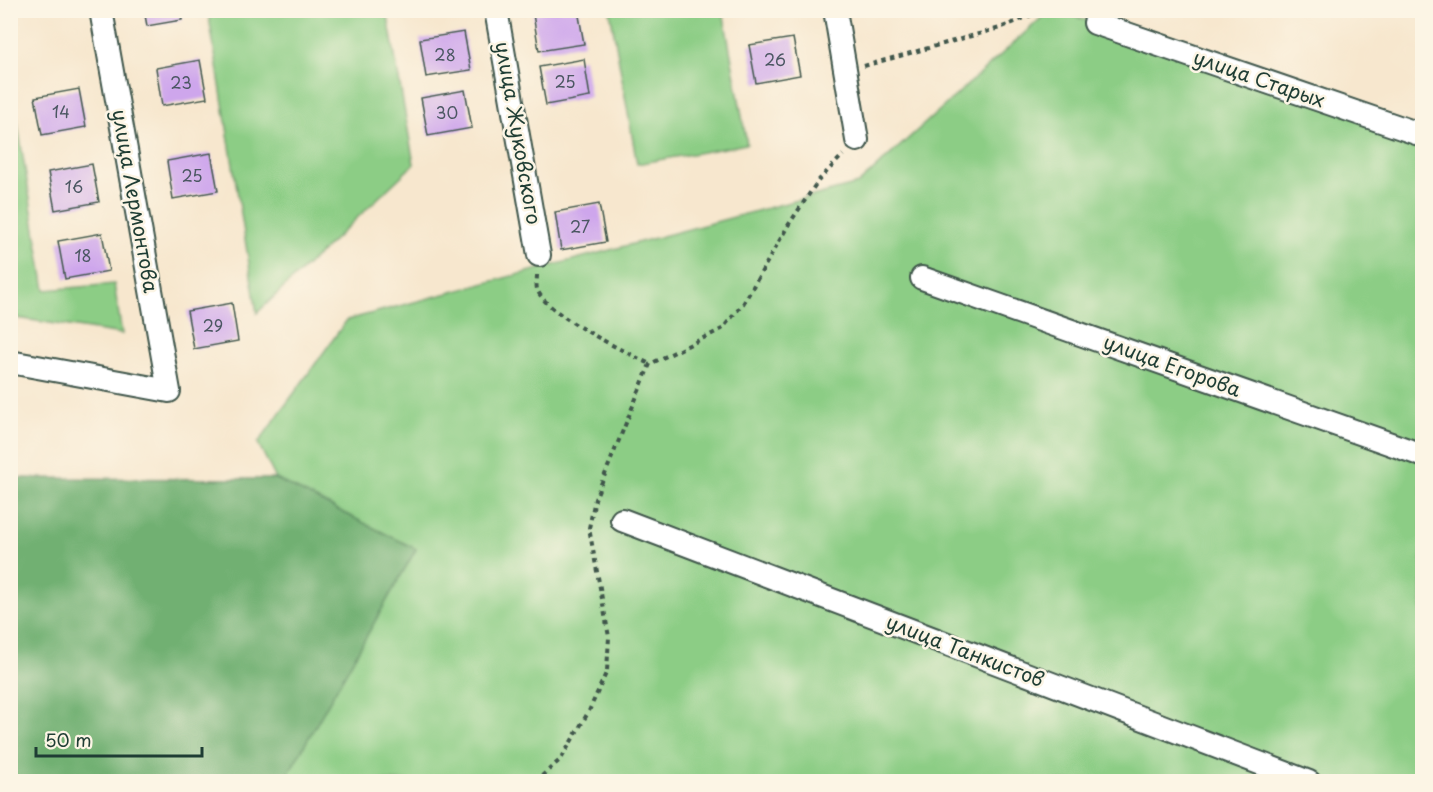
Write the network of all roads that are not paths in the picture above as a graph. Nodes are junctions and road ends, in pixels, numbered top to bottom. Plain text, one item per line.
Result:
1 (101, 10) edge
2 (496, 10) edge
3 (835, 10) edge
4 (1095, 23) dead end
5 (1422, 135) edge
6 (857, 140) road end
7 (539, 255) road end
8 (922, 278) dead end
9 (10, 362) edge
10 (1422, 455) edge
11 (622, 520) dead end
12 (1309, 782) edge

1 - 9 street, улица Лермонтова
2 - 7 street, улица Жуковского
3 - 6 street
4 - 5 street, улица Старых
8 - 10 street, улица Егорова
11 - 12 street, улица Танкистов

